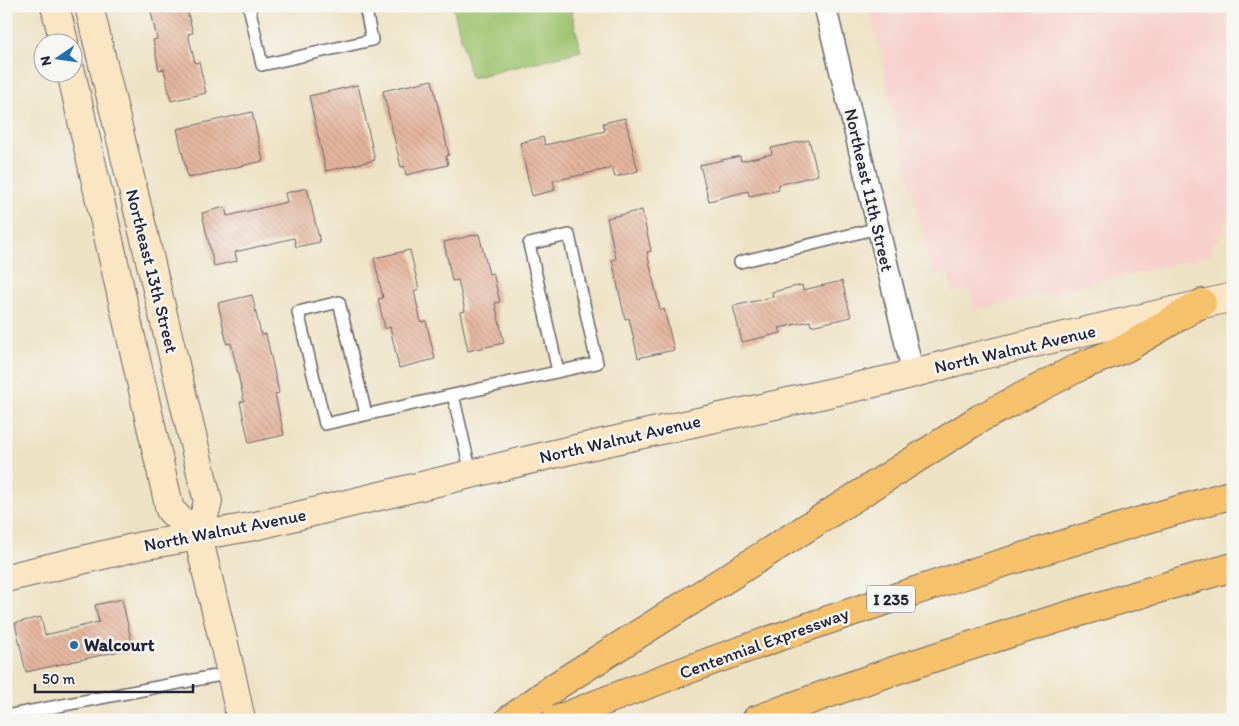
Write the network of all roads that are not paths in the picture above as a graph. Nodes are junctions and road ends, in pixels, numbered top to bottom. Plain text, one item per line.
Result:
1 (55, 6) edge
2 (89, 6) edge
3 (249, 6) edge
4 (365, 6) edge
5 (825, 6) edge
6 (62, 32) edge
7 (73, 82) edge
8 (114, 111) junction
9 (82, 119) junction
10 (878, 228) junction
11 (740, 262) dead end
12 (1233, 297) edge
13 (1202, 303) junction
14 (558, 372) junction
15 (913, 373) junction
16 (453, 394) junction
17 (366, 414) junction
18 (471, 473) junction
19 (1233, 494) edge
20 (198, 536) junction
21 (1233, 567) edge
22 (6, 578) edge
23 (232, 673) junction
24 (6, 716) edge
25 (241, 720) edge
26 (509, 720) edge
27 (556, 720) edge
28 (756, 720) edge

1 - 6 main road
2 - 8 main road, Northeast 13th Street
3 - 4 lane
5 - 10 street, Northeast 11th Street
7 - 9 main road, Northeast 13th Street
8 - 9 main road
8 - 20 main road, Northeast 13th Street
9 - 20 main road, Northeast 13th Street
10 - 11 lane
10 - 15 street, Northeast 11th Street
12 - 13 main road, North Walnut Avenue
13 - 15 main road, North Walnut Avenue
13 - 26 highway
14 - 14 lane
14 - 16 lane
15 - 18 main road, North Walnut Avenue
16 - 17 lane
16 - 18 lane
17 - 17 lane
18 - 20 main road, North Walnut Avenue
19 - 27 highway, Centennial Expressway / I 235
20 - 22 main road, North Walnut Avenue
20 - 23 main road
21 - 28 highway
23 - 24 lane
23 - 25 main road

